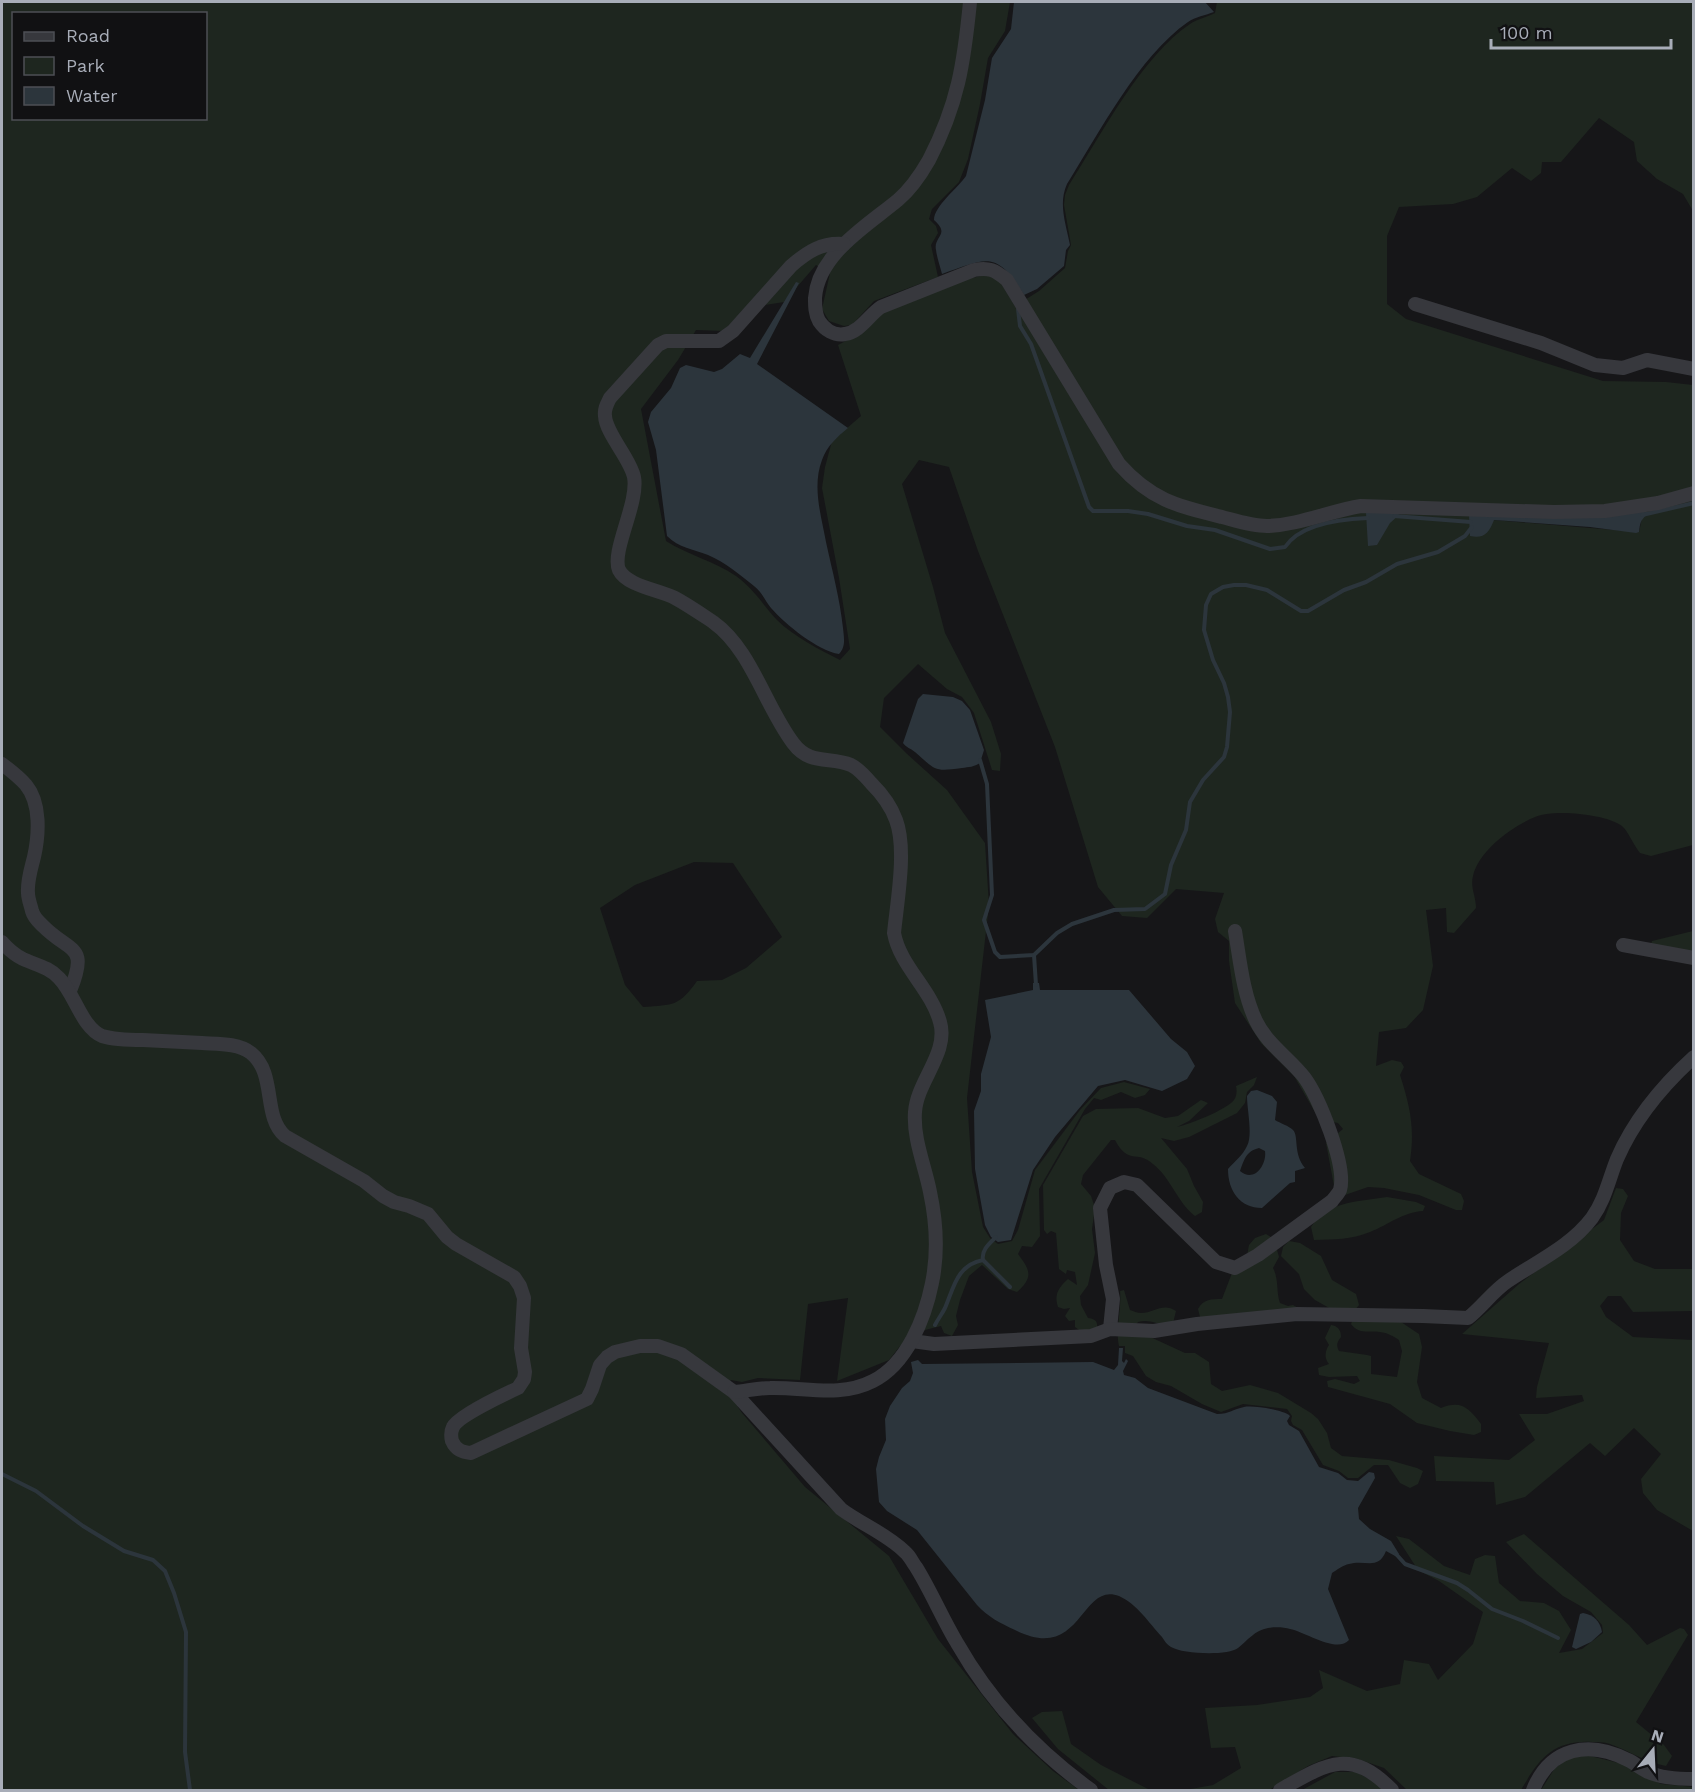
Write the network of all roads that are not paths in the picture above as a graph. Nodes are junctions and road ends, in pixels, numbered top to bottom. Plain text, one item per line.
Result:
1 (970, 2) edge
2 (844, 244) junction
3 (1415, 304) dead end
4 (1694, 369) edge
5 (1694, 494) edge
6 (2, 764) edge
7 (1235, 932) dead end
8 (2, 942) edge
9 (1623, 945) dead end
10 (1694, 958) edge
11 (70, 992) junction
12 (1694, 1058) edge
13 (1110, 1329) junction
14 (912, 1341) junction
15 (734, 1392) junction
16 (1694, 1779) edge
17 (1091, 1791) edge
18 (1280, 1791) edge
19 (1392, 1791) edge
20 (1533, 1791) edge

1 - 2 street
2 - 5 street
2 - 14 street
3 - 4 street
6 - 11 street
7 - 13 street
8 - 11 street
9 - 10 street
11 - 15 street
12 - 13 street
13 - 14 street
14 - 15 street
15 - 17 street
16 - 20 street
18 - 19 street

